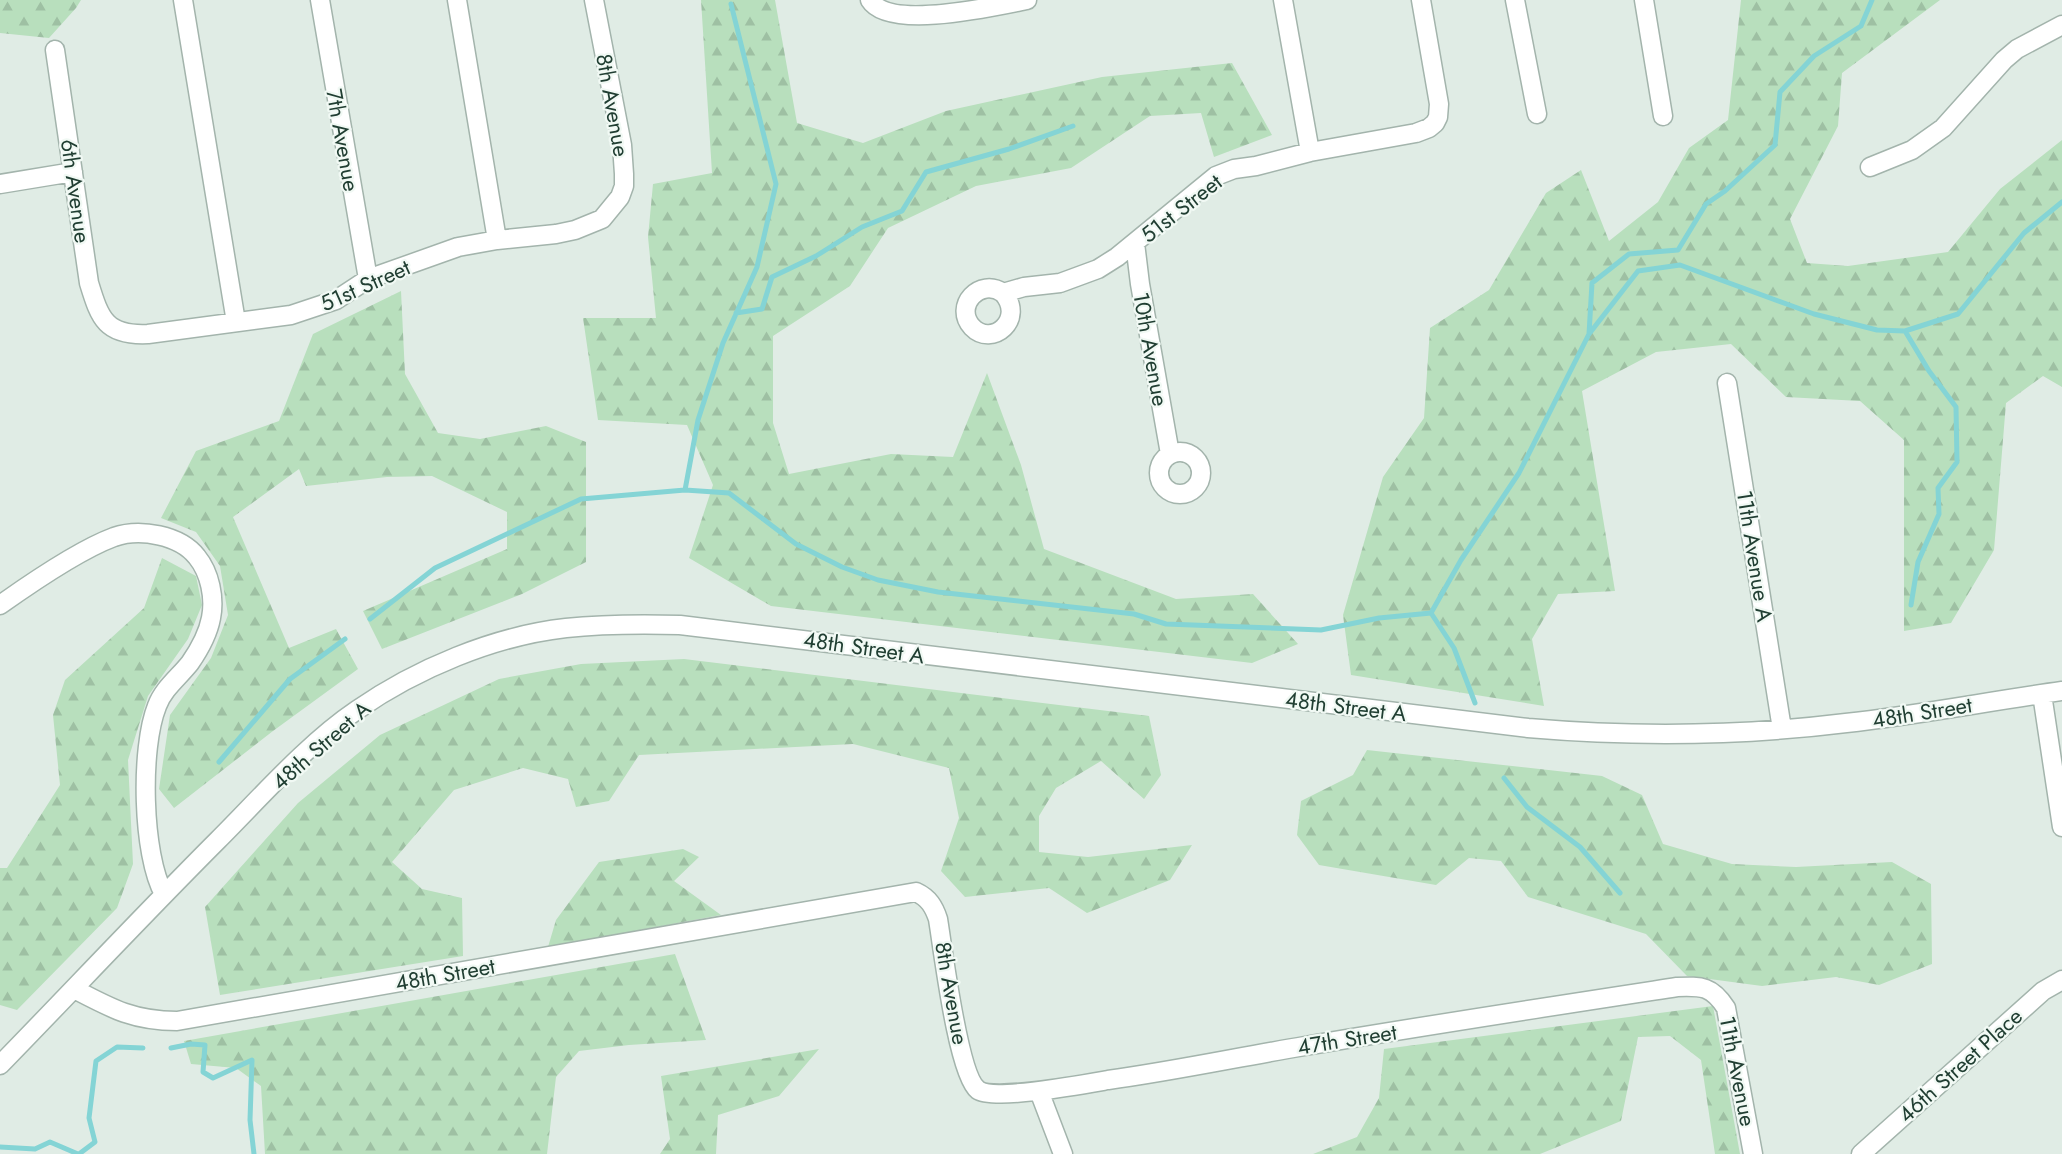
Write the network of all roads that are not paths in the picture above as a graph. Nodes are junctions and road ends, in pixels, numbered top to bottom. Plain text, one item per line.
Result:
1 (183, 0) edge
2 (320, 0) edge
3 (457, 0) edge
4 (594, 0) edge
5 (1027, 0) edge
6 (1283, 0) edge
7 (1421, 0) edge
8 (1515, 0) edge
9 (1644, 0) edge
10 (1003, 2) edge
11 (875, 4) edge
12 (2062, 25) edge
13 (56, 50) dead end
14 (1537, 114) dead end
15 (1663, 116) dead end
16 (1310, 152) junction
17 (1870, 167) dead end
18 (73, 172) junction
19 (0, 184) edge
20 (613, 208) joint
21 (497, 240) junction
22 (1135, 243) junction
23 (368, 279) junction
24 (1004, 293) dead end
25 (236, 322) junction
26 (110, 326) joint
27 (1727, 383) dead end
28 (1170, 454) dead end
29 (0, 605) edge
30 (2062, 691) edge
31 (2042, 694) junction
32 (1782, 729) junction
33 (2062, 827) edge
34 (164, 894) junction
35 (924, 896) joint
36 (2062, 980) edge
37 (74, 989) junction
38 (1714, 992) joint
39 (0, 1065) edge
40 (1039, 1090) junction
41 (980, 1092) joint
42 (1863, 1153) edge
43 (1063, 1154) edge
44 (1753, 1154) edge

1 - 25 street
2 - 23 street, 7th Avenue
3 - 21 street
4 - 20 street, 8th Avenue
5 - 10 street
6 - 16 street
7 - 16 street, 51st Street
8 - 14 street
9 - 15 street
10 - 11 street
12 - 17 street
13 - 18 street, 6th Avenue
16 - 22 street, 51st Street
18 - 19 street
18 - 26 street, 6th Avenue
20 - 21 street, 51st Street
21 - 23 street, 51st Street
22 - 24 street, 51st Street
22 - 28 street, 10th Avenue
23 - 25 street, 51st Street
25 - 26 street, 51st Street
27 - 32 street, 11th Avenue A
29 - 34 street
30 - 31 street, 48th Street
31 - 32 street, 48th Street
31 - 33 street
32 - 34 street, 48th Street A
34 - 37 street, 48th Street A
35 - 37 street, 48th Street
35 - 41 street, 8th Avenue
36 - 42 street, 46th Street Place
37 - 39 street
38 - 40 street, 47th Street
38 - 44 street, 11th Avenue
40 - 41 street, 47th Street
40 - 43 street

